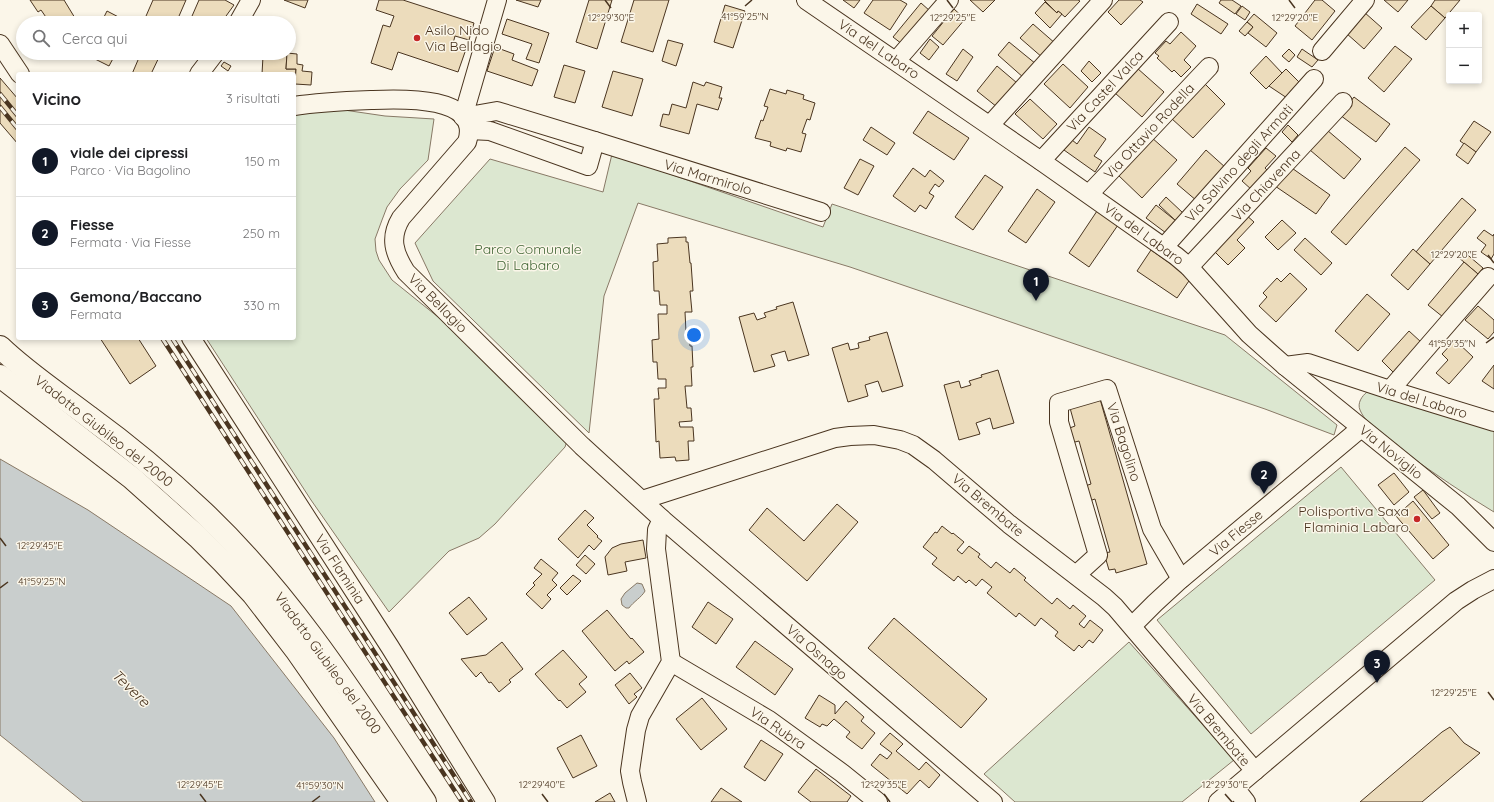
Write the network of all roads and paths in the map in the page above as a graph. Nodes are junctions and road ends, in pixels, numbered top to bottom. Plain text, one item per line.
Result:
1 (497, 0) edge
2 (806, 0) edge
3 (949, 0) edge
4 (1103, 0) edge
5 (1365, 0) edge
6 (247, 2) edge
7 (241, 16) edge
8 (1169, 22) dead end
9 (0, 44) edge
10 (1322, 51) dead end
11 (210, 60) edge
12 (896, 61) junction
13 (1209, 67) dead end
14 (19, 72) edge
15 (201, 72) edge
16 (1314, 79) dead end
17 (1343, 102) dead end
18 (296, 106) edge
19 (466, 124) junction
20 (990, 125) junction
21 (595, 141) junction
22 (1042, 160) junction
23 (1089, 194) junction
24 (821, 212) dead end
25 (1164, 247) junction
26 (1189, 267) junction
27 (1488, 276) dead end
28 (192, 340) edge
29 (0, 347) edge
30 (1285, 366) junction
31 (0, 376) edge
32 (1390, 390) junction
33 (1494, 422) edge
34 (1361, 428) junction
35 (642, 500) junction
36 (662, 519) junction
37 (1494, 542) edge
38 (1076, 575) junction
39 (1181, 579) junction
40 (1494, 579) edge
41 (1132, 626) junction
42 (671, 662) junction
43 (1255, 771) junction
44 (1235, 788) junction
45 (402, 802) edge
46 (425, 802) edge
47 (486, 802) edge
48 (638, 802) edge
49 (878, 802) edge
50 (993, 802) edge
51 (1218, 802) edge
52 (1246, 802) edge

1 - 19 street, Via Bellagio
2 - 12 street, Via del Labaro
3 - 12 street
4 - 20 street
5 - 10 street
6 - 7 street
8 - 22 street, Via Castel Valca
9 - 14 street
11 - 15 street
12 - 20 street, Via del Labaro
13 - 23 street, Via Ottavio Rodella
16 - 25 street, Via Salvino degli Armati
17 - 26 street, Via Chiavenna
18 - 19 street
19 - 21 street, Via Marmirolo
19 - 21 street
19 - 35 street, Via Bellagio
20 - 22 street, Via del Labaro
21 - 24 street, Via Marmirolo
22 - 23 street, Via del Labaro
23 - 25 street, Via del Labaro
25 - 26 street, Via del Labaro
26 - 30 street, Via del Labaro
27 - 32 street
28 - 47 street, Via Flaminia
29 - 46 highway, Viadotto Giubileo del 2000
30 - 32 street, Via del Labaro
30 - 34 street, Via Noviglio
31 - 45 highway, Viadotto Giubileo del 2000
32 - 33 street, Via del Labaro
34 - 37 street, Via Noviglio
34 - 39 street, Via Fiesse
35 - 36 street, Via Osnago
35 - 38 street, Via Brembate
36 - 42 street
36 - 50 street, Via Osnago
38 - 39 street, Via Bagolino
38 - 41 street, Via Brembate
39 - 41 street, Via Fiesse
40 - 43 street
41 - 43 street, Via Brembate
42 - 48 street
42 - 49 street, Via Rubra
43 - 44 street
44 - 51 street
44 - 52 street

